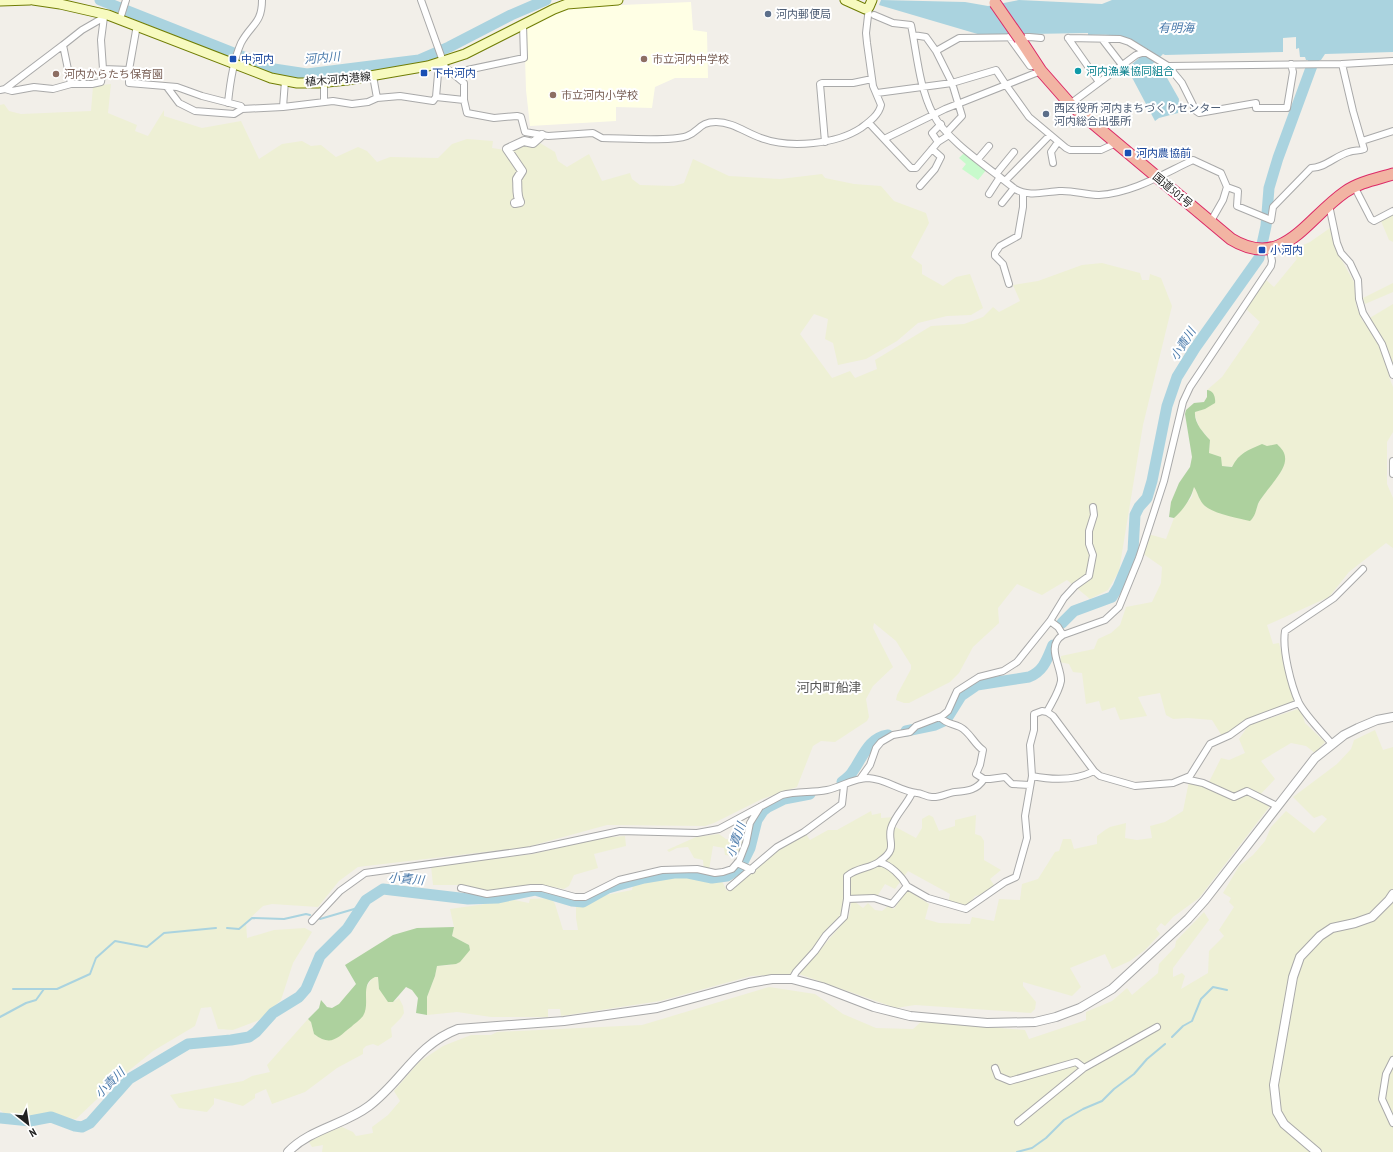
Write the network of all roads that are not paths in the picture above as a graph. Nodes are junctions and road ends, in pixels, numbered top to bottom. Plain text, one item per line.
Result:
1 (30, 0) edge
2 (33, 0) edge
3 (126, 0) edge
4 (263, 0) edge
5 (421, 0) edge
6 (618, 0) edge
7 (845, 0) edge
8 (0, 1) edge
9 (994, 2) edge
10 (871, 7) edge
11 (106, 16) junction
12 (121, 18) junction
13 (523, 24) junction
14 (137, 25) junction
15 (913, 35) junction
16 (1015, 38) junction
17 (1041, 38) dead end
18 (1102, 39) junction
19 (63, 45) junction
20 (936, 51) junction
21 (1145, 52) junction
22 (443, 60) junction
23 (1393, 61) edge
24 (235, 62) junction
25 (1291, 64) junction
26 (1342, 64) junction
27 (1122, 65) junction
28 (1168, 66) junction
29 (1039, 68) junction
30 (103, 69) junction
31 (129, 70) junction
32 (453, 73) junction
33 (373, 76) junction
34 (872, 79) junction
35 (286, 81) junction
36 (324, 82) junction
37 (1099, 82) junction
38 (952, 83) junction
39 (71, 84) junction
40 (1006, 85) junction
41 (167, 87) junction
42 (924, 87) junction
43 (2, 90) edge
44 (877, 94) junction
45 (436, 96) junction
46 (377, 98) junction
47 (464, 100) junction
48 (324, 102) junction
49 (228, 103) junction
50 (958, 104) junction
51 (1070, 104) junction
52 (284, 107) junction
53 (242, 109) junction
54 (934, 115) junction
55 (869, 122) junction
56 (941, 124) junction
57 (1393, 130) edge
58 (948, 133) junction
59 (542, 135) junction
60 (1050, 135) junction
61 (884, 139) junction
62 (1362, 141) junction
63 (825, 142) junction
64 (938, 142) junction
65 (1058, 142) junction
66 (1116, 143) junction
67 (989, 146) dead end
68 (932, 149) junction
69 (1014, 152) dead end
70 (978, 159) junction
71 (1053, 163) dead end
72 (1393, 174) edge
73 (998, 175) junction
74 (1157, 177) junction
75 (1006, 181) junction
76 (920, 186) dead end
77 (1354, 186) junction
78 (1227, 187) junction
79 (1014, 188) junction
80 (989, 194) dead end
81 (1023, 194) junction
82 (515, 203) dead end
83 (1002, 203) dead end
84 (1329, 205) junction
85 (1393, 211) edge
86 (1211, 221) junction
87 (1264, 250) junction
88 (1009, 284) dead end
89 (1393, 375) edge
90 (1393, 461) edge
91 (1393, 474) edge
92 (1093, 507) dead end
93 (1363, 569) dead end
94 (1050, 621) junction
95 (1063, 635) junction
96 (1299, 703) junction
97 (1047, 712) junction
98 (1393, 717) edge
99 (942, 720) junction
100 (1332, 744) junction
101 (1094, 771) junction
102 (1032, 776) junction
103 (860, 779) junction
104 (984, 779) junction
105 (1185, 779) junction
106 (844, 786) junction
107 (1030, 786) junction
108 (912, 793) junction
109 (762, 805) junction
110 (1277, 806) junction
111 (879, 862) junction
112 (740, 864) junction
113 (752, 870) junction
114 (907, 886) junction
115 (730, 887) dead end
116 (461, 888) dead end
117 (1393, 894) edge
118 (847, 899) junction
119 (312, 921) dead end
120 (792, 979) junction
121 (1157, 1027) dead end
122 (1393, 1060) edge
123 (995, 1068) dead end
124 (1084, 1068) junction
125 (1018, 1122) dead end
126 (1393, 1123) edge
127 (288, 1152) edge
128 (1317, 1152) edge

1 - 8 main road
2 - 11 main road, 植木河内港線
3 - 12 street
4 - 24 street
5 - 22 street
6 - 13 main road, 植木河内港線
7 - 10 main road
9 - 16 highway, 国道501号, bridge
10 - 15 street
10 - 34 street
11 - 12 main road, 植木河内港線
11 - 19 street
11 - 30 street
12 - 14 main road, 植木河内港線
13 - 22 main road, 植木河内港線
13 - 32 street
14 - 24 main road, 植木河内港線
14 - 31 street
15 - 20 street
15 - 42 street
16 - 17 street
16 - 20 street
16 - 29 highway, 国道501号
18 - 21 street
18 - 27 street
18 - 37 street
19 - 39 street
19 - 43 street
20 - 38 street
21 - 27 street
21 - 28 street
22 - 32 street
22 - 33 main road, 植木河内港線
22 - 45 street
23 - 26 street
24 - 35 main road, 植木河内港線
24 - 49 street
25 - 26 street
25 - 28 street
25 - 28 street
26 - 62 street
27 - 37 street
29 - 40 street
29 - 51 highway, 国道501号
30 - 31 street
30 - 39 street
31 - 41 street
32 - 47 street
33 - 36 main road, 植木河内港線
33 - 46 street
34 - 44 street
34 - 63 street
35 - 36 main road, 植木河内港線
35 - 52 street
36 - 48 street
37 - 51 street
38 - 40 street
38 - 42 street
38 - 50 street
39 - 43 street
40 - 50 street
40 - 60 street
41 - 49 street
41 - 53 street
42 - 44 street
42 - 54 street
44 - 55 street
45 - 46 street
45 - 47 street
46 - 48 street
47 - 59 street
48 - 52 street
49 - 53 street
50 - 54 street
50 - 58 street
51 - 66 highway, 国道501号
52 - 53 street
54 - 56 street
54 - 61 street
55 - 61 street
55 - 63 street
56 - 58 street
56 - 64 street
57 - 62 street
58 - 64 street
58 - 70 street
59 - 63 street
59 - 82 street
60 - 65 street
60 - 75 street
61 - 68 street
62 - 78 street
64 - 68 street
65 - 66 street
65 - 71 street
66 - 74 highway, 国道501号
67 - 70 street
68 - 76 street
69 - 73 street
70 - 73 street
72 - 77 highway
73 - 75 street
73 - 80 street
74 - 78 street
74 - 81 street
74 - 86 highway, 国道501号
75 - 79 street
77 - 84 highway
77 - 85 street
78 - 86 street
79 - 81 street
79 - 83 street
81 - 88 street
84 - 87 highway
84 - 89 street
86 - 87 highway, 国道501号
87 - 95 street
90 - 91 street
92 - 94 street
93 - 96 street
94 - 95 street
94 - 99 street
95 - 97 street
96 - 100 street
96 - 105 street
97 - 101 street
97 - 102 street
98 - 100 street
99 - 103 street
99 - 104 street
100 - 110 street
101 - 102 street
101 - 105 street
102 - 107 street
103 - 106 street
103 - 108 street
104 - 107 street
104 - 108 street
105 - 110 street
106 - 109 street
106 - 113 street
107 - 114 street
108 - 111 street
109 - 112 street
109 - 119 street
110 - 120 street
111 - 114 street
111 - 118 street
112 - 113 street
112 - 116 street
113 - 115 street
114 - 118 street
117 - 128 street
118 - 120 street
120 - 127 street
121 - 124 street
122 - 126 street
123 - 124 street
124 - 125 street

